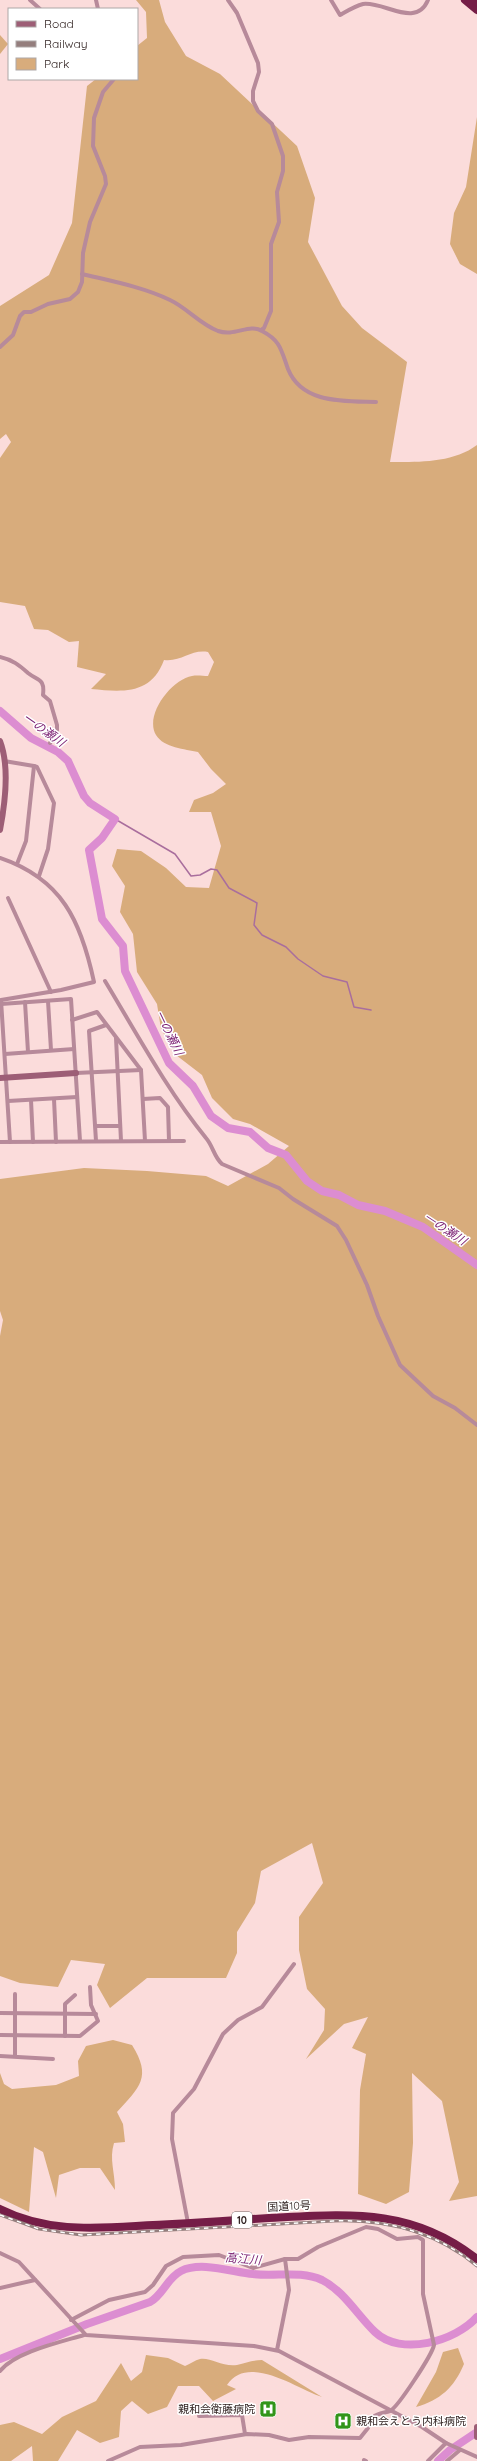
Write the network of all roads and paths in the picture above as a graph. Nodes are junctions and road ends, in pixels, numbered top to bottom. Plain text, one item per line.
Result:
1 (30, 0) edge
2 (228, 0) edge
3 (332, 0) edge
4 (428, 0) edge
5 (465, 0) edge
6 (476, 7) edge
7 (39, 8) edge
8 (113, 80) edge
9 (82, 274) junction
10 (260, 330) junction
11 (0, 347) edge
12 (376, 402) dead end
13 (0, 657) edge
14 (0, 742) edge
15 (50, 743) dead end
16 (4, 761) junction
17 (34, 766) junction
18 (0, 830) edge
19 (0, 858) edge
20 (17, 864) junction
21 (39, 876) junction
22 (8, 898) dead end
23 (105, 981) dead end
24 (51, 992) junction
25 (48, 1000) junction
26 (25, 1002) junction
27 (1, 1004) junction
28 (72, 1020) junction
29 (106, 1025) junction
30 (2, 1033) edge
31 (116, 1038) junction
32 (74, 1049) junction
33 (51, 1050) junction
34 (28, 1052) junction
35 (5, 1054) junction
36 (117, 1070) junction
37 (141, 1070) junction
38 (93, 1072) junction
39 (76, 1073) junction
40 (3, 1078) edge
41 (77, 1097) junction
42 (54, 1099) junction
43 (143, 1099) junction
44 (31, 1100) junction
45 (8, 1101) junction
46 (96, 1126) junction
47 (120, 1126) junction
48 (80, 1141) junction
49 (96, 1141) junction
50 (121, 1141) junction
51 (146, 1141) junction
52 (169, 1141) junction
53 (184, 1141) dead end
54 (0, 1142) edge
55 (10, 1142) junction
56 (33, 1142) junction
57 (56, 1142) junction
58 (477, 1425) edge
59 (294, 1964) dead end
60 (90, 1987) dead end
61 (16, 1994) dead end
62 (75, 1995) dead end
63 (0, 2013) edge
64 (15, 2013) junction
65 (65, 2014) junction
66 (96, 2014) junction
67 (0, 2035) edge
68 (15, 2035) junction
69 (65, 2036) junction
70 (0, 2056) edge
71 (15, 2056) junction
72 (53, 2059) dead end
73 (0, 2209) edge
74 (188, 2223) junction
75 (0, 2253) edge
76 (284, 2259) junction
77 (477, 2259) edge
78 (35, 2280) junction
79 (0, 2288) edge
80 (71, 2320) junction
81 (84, 2335) junction
82 (277, 2350) junction
83 (0, 2371) edge
84 (390, 2411) junction
85 (199, 2416) dead end
86 (477, 2427) edge
87 (245, 2434) junction
88 (477, 2437) edge
89 (446, 2443) junction
90 (460, 2450) junction
91 (477, 2457) edge
92 (108, 2461) edge
93 (428, 2461) edge
94 (447, 2461) edge

1 - 7 street
2 - 10 street
3 - 4 street
5 - 6 highway
8 - 9 street
9 - 10 street
9 - 11 street
10 - 12 street
13 - 15 street
14 - 16 street
16 - 17 street
16 - 18 street
17 - 20 street
17 - 21 street
19 - 20 street
20 - 21 street
21 - 24 street
22 - 24 street
23 - 58 street
24 - 27 street
25 - 26 street
25 - 28 street
25 - 33 street
26 - 27 street
26 - 34 street
27 - 30 street
28 - 29 street
28 - 32 street
29 - 31 street
29 - 38 street
30 - 35 street
31 - 36 street
31 - 37 street
32 - 33 street
32 - 39 street
33 - 34 street
34 - 35 street
35 - 40 street
36 - 37 street
36 - 38 street
36 - 47 street
37 - 43 street
38 - 39 street
38 - 46 street
39 - 40 street
39 - 41 street
40 - 45 street
41 - 42 street
41 - 48 street
42 - 44 street
42 - 57 street
43 - 51 street
43 - 52 street
44 - 45 street
44 - 56 street
45 - 55 street
46 - 47 street
46 - 49 street
47 - 50 street
48 - 49 street
48 - 57 street
49 - 50 street
50 - 51 street
51 - 52 street
52 - 53 street
54 - 55 street
55 - 56 street
56 - 57 street
59 - 74 street
60 - 66 street
61 - 64 street
62 - 65 street
63 - 64 street
64 - 65 street
64 - 68 street
65 - 66 street
65 - 69 street
66 - 69 street
67 - 68 street
68 - 69 street
68 - 71 street
70 - 71 street
71 - 72 street
73 - 74 highway, 国道10号 / 10
74 - 77 highway, 国道10号 / 10
75 - 78 street
76 - 80 street
76 - 82 street
76 - 84 street
78 - 79 street
78 - 80 street
80 - 81 street
81 - 82 street
81 - 83 street
82 - 84 street
84 - 87 street
84 - 89 street
85 - 87 street
86 - 88 street
87 - 92 street
89 - 90 street
89 - 93 street
90 - 91 street
90 - 94 street

